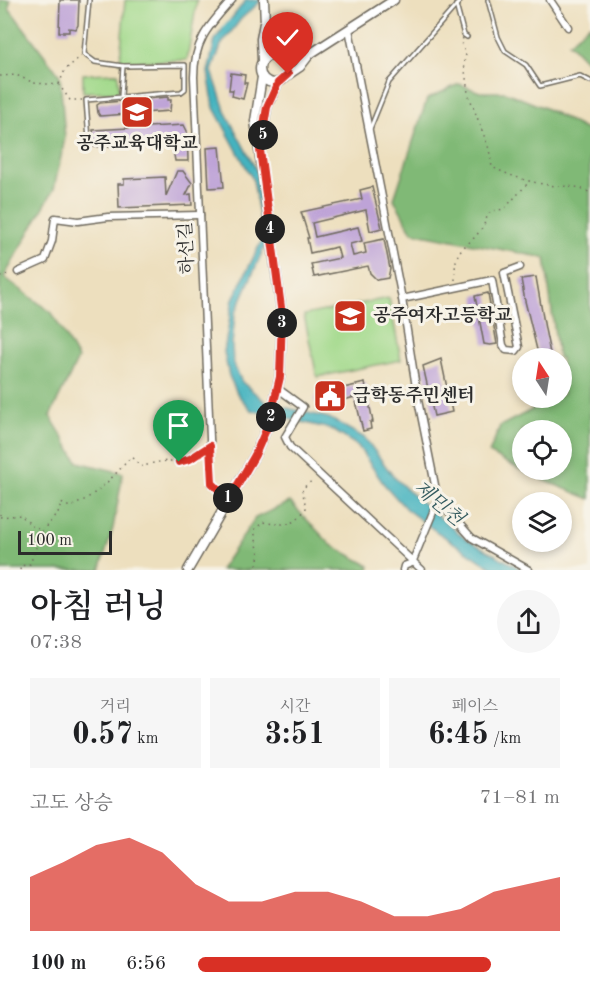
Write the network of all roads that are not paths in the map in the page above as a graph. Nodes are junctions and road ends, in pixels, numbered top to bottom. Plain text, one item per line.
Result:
1 (89, 0) edge
2 (232, 0) edge
3 (377, 0) edge
4 (394, 0) edge
5 (461, 0) edge
6 (488, 0) edge
7 (550, 0) edge
8 (264, 2) edge
9 (456, 5) junction
10 (380, 9) junction
11 (265, 23) junction
12 (568, 27) dead end
13 (349, 29) junction
14 (466, 36) road end
15 (310, 54) junction
16 (274, 55) junction
17 (262, 61) junction
18 (286, 61) junction
19 (185, 65) junction
20 (123, 66) junction
21 (194, 66) junction
22 (262, 77) junction
23 (282, 80) junction
24 (590, 81) edge
25 (122, 96) junction
26 (370, 129) junction
27 (89, 140) dead end
28 (260, 150) junction
29 (200, 215) junction
30 (520, 267) dead end
31 (18, 272) road end
32 (402, 299) junction
33 (277, 388) junction
34 (229, 500) junction
35 (438, 500) junction
36 (412, 564) junction
37 (188, 570) edge
38 (403, 570) edge
39 (422, 570) edge
40 (530, 570) edge

1 - 20 lane
2 - 21 street, 하선길
3 - 10 street
4 - 10 main road
5 - 9 lane
6 - 24 lane
7 - 12 street
8 - 11 main road
9 - 14 lane
9 - 26 lane
10 - 13 main road
11 - 16 main road
11 - 17 main road
13 - 15 main road
13 - 26 street
15 - 18 main road
15 - 23 main road
16 - 17 main road
16 - 18 main road
17 - 22 main road
18 - 23 main road
19 - 20 lane
19 - 21 street
19 - 25 lane
20 - 25 lane
21 - 29 street, 하선길
22 - 23 main road
22 - 28 main road
23 - 28 main road
25 - 27 lane
26 - 32 street
28 - 33 main road
29 - 31 street
29 - 34 street, 하선길
30 - 32 street
32 - 35 street
33 - 34 main road
33 - 36 street
34 - 37 main road
35 - 36 street
35 - 40 street
36 - 38 street
36 - 39 street

